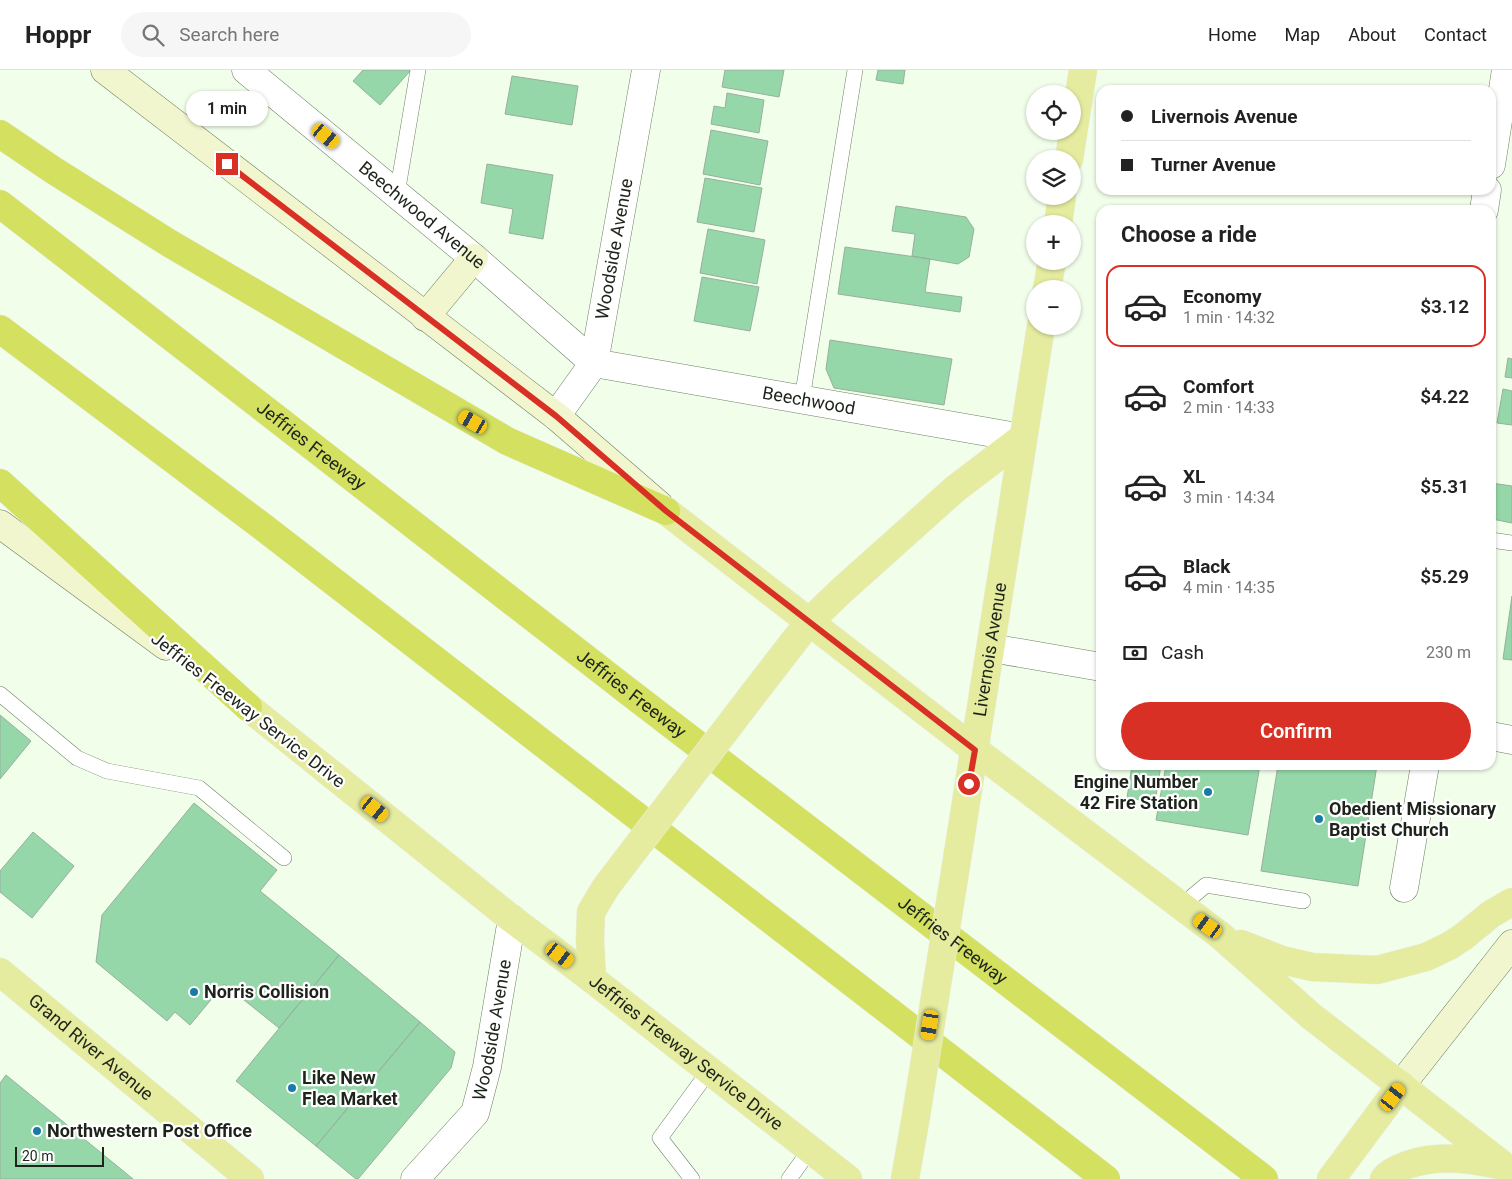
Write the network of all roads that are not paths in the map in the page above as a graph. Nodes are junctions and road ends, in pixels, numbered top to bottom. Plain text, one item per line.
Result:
1 (105, 70) edge
2 (246, 70) edge
3 (418, 70) edge
4 (646, 70) edge
5 (855, 70) edge
6 (1084, 70) edge
7 (1506, 70) edge
8 (1496, 133) edge
9 (0, 134) edge
10 (1071, 150) edge
11 (396, 194) junction
12 (0, 204) edge
13 (474, 258) junction
14 (425, 317) junction
15 (0, 329) edge
16 (1039, 335) edge
17 (594, 362) junction
18 (802, 399) junction
19 (556, 416) junction
20 (1022, 438) junction
21 (0, 483) edge
22 (666, 511) junction
23 (0, 524) edge
24 (1496, 541) edge
25 (1512, 544) edge
26 (809, 622) junction
27 (991, 648) junction
28 (1096, 666) edge
29 (0, 694) edge
30 (248, 707) junction
31 (1496, 737) edge
32 (1512, 740) edge
33 (975, 750) junction
34 (1424, 770) edge
35 (284, 858) dead end
36 (1404, 888) dead end
37 (1303, 901) dead end
38 (1512, 902) edge
39 (1181, 906) junction
40 (512, 919) junction
41 (1221, 936) junction
42 (1512, 944) edge
43 (0, 972) edge
44 (592, 979) junction
45 (709, 1071) junction
46 (1401, 1086) junction
47 (810, 1150) junction
48 (1508, 1169) edge
49 (1385, 1177) edge
50 (250, 1179) edge
51 (415, 1179) edge
52 (692, 1179) edge
53 (789, 1179) edge
54 (848, 1179) edge
55 (905, 1179) edge
56 (1106, 1179) edge
57 (1264, 1179) edge
58 (1331, 1179) edge

1 - 14 street
2 - 11 street, Beechwood Avenue
3 - 11 lane
4 - 17 street, Woodside Avenue
5 - 18 lane
6 - 10 main road
7 - 8 street
9 - 22 highway
11 - 13 street, Beechwood Avenue
12 - 57 highway, Jeffries Freeway
13 - 14 street
13 - 17 street, Beechwood Avenue
14 - 19 street
15 - 56 highway
16 - 20 main road, Livernois Avenue
17 - 18 street, Beechwood
17 - 19 street, Woodside Avenue
18 - 20 street, Beechwood
19 - 22 street
20 - 26 main road
20 - 27 main road, Livernois Avenue
21 - 30 highway
22 - 26 main road
23 - 30 street, Jeffries Freeway Service Drive
24 - 25 lane
26 - 33 main road
26 - 44 main road, bridge
27 - 28 street
27 - 33 main road, Livernois Avenue
29 - 35 lane
30 - 40 main road, Jeffries Freeway Service Drive
31 - 32 street
33 - 39 main road
33 - 55 main road, Livernois Avenue, bridge
34 - 36 street
37 - 39 lane
38 - 41 main road
39 - 41 main road
40 - 44 main road, Jeffries Freeway Service Drive
40 - 51 street, Woodside Avenue
41 - 46 main road
42 - 46 street
43 - 50 main road, Grand River Avenue
44 - 45 main road, Jeffries Freeway Service Drive
45 - 47 main road, Jeffries Freeway Service Drive
45 - 52 lane
46 - 48 main road
46 - 58 main road
47 - 53 lane
47 - 54 main road, Jeffries Freeway Service Drive
48 - 49 main road

